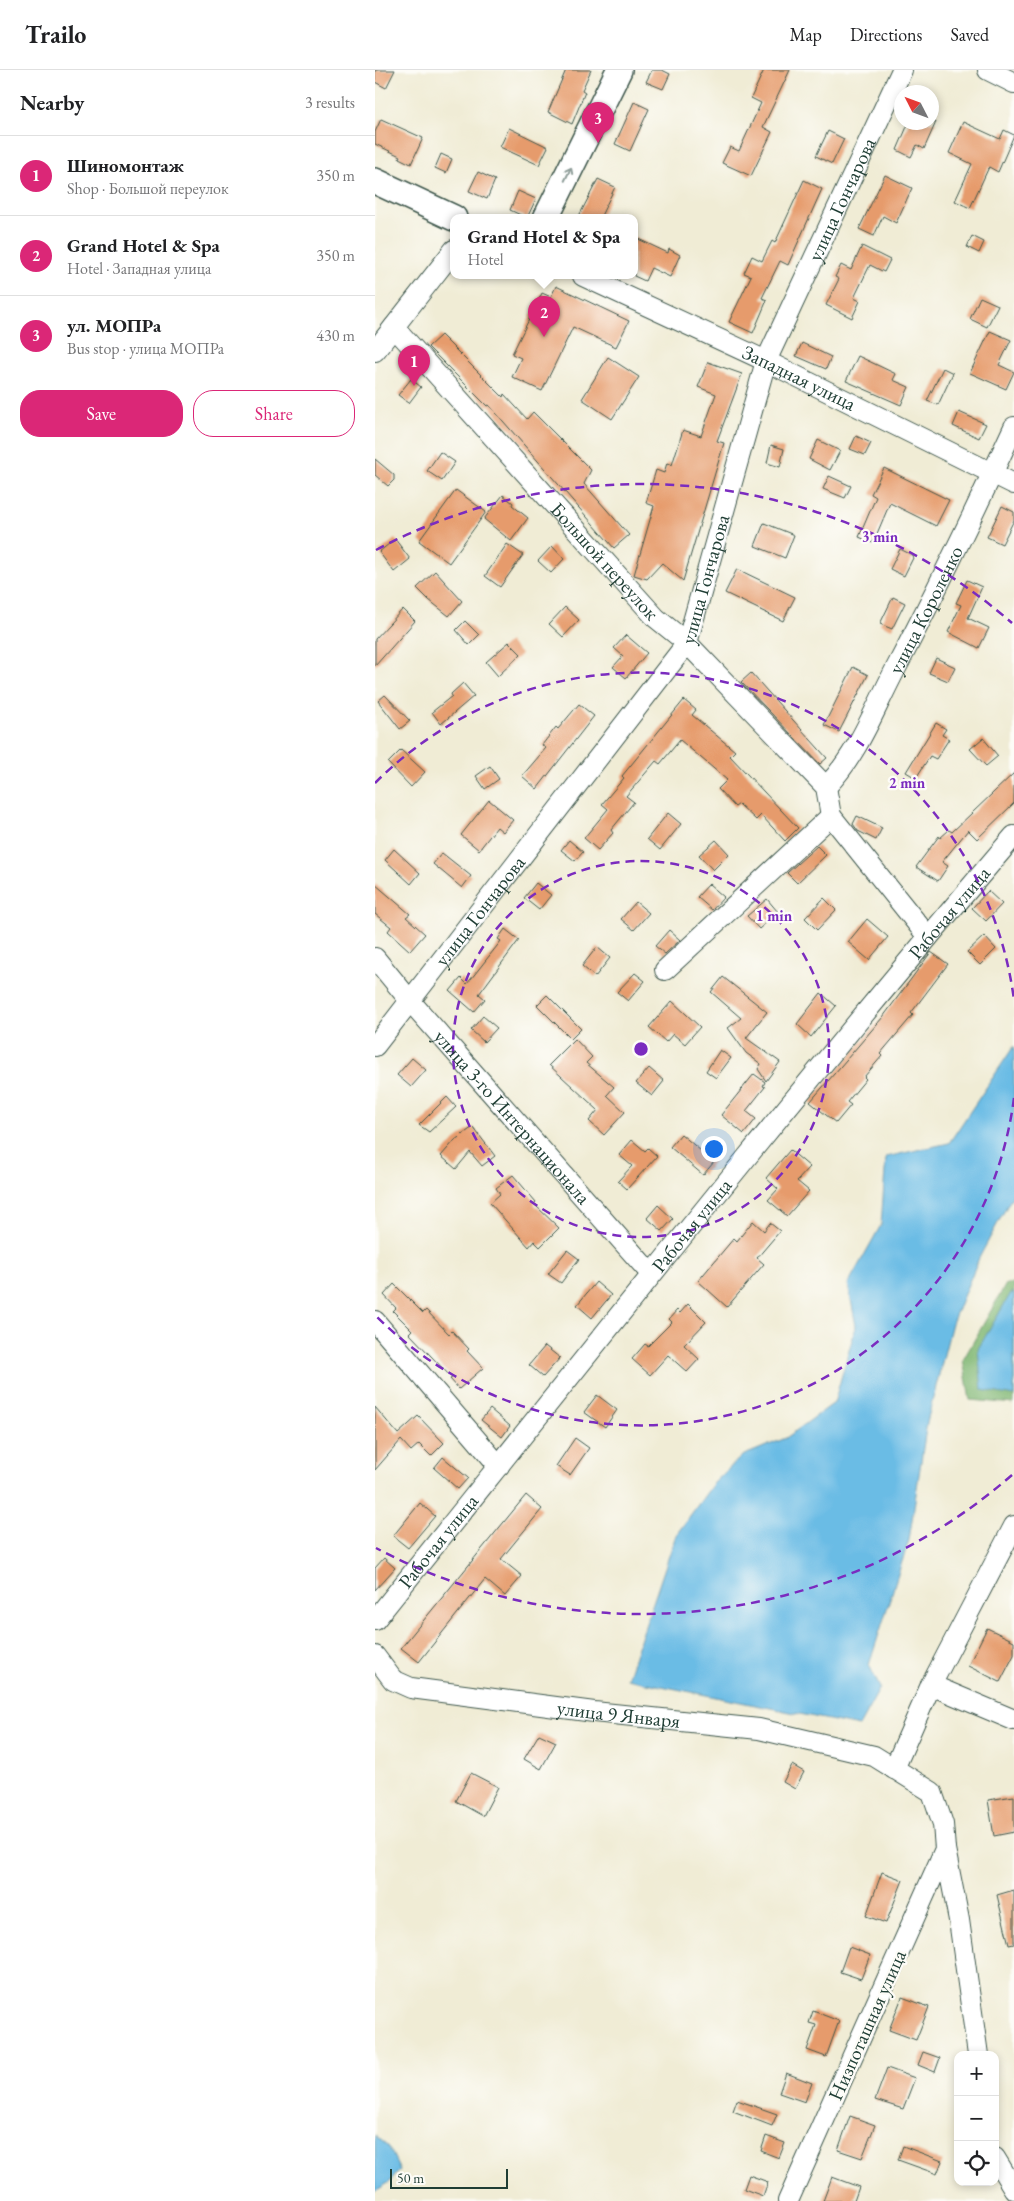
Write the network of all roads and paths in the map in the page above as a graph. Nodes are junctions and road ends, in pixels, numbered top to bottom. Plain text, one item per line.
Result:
1 (619, 70) edge
2 (902, 70) edge
3 (988, 70) edge
4 (1014, 83) edge
5 (375, 181) edge
6 (549, 214) edge
7 (450, 216) edge
8 (450, 255) edge
9 (589, 279) edge
10 (394, 327) junction
11 (375, 351) edge
12 (766, 361) junction
13 (1014, 427) edge
14 (993, 473) junction
15 (1014, 484) edge
16 (687, 642) junction
17 (826, 787) junction
18 (831, 816) junction
19 (1014, 836) edge
20 (928, 937) junction
21 (375, 958) edge
22 (665, 970) dead end
23 (411, 1002) junction
24 (375, 1046) edge
25 (651, 1274) junction
26 (375, 1321) edge
27 (499, 1466) junction
28 (1014, 1526) edge
29 (375, 1620) edge
30 (375, 1656) edge
31 (931, 1685) junction
32 (1014, 1720) edge
33 (874, 1756) joint
34 (894, 1768) junction
35 (945, 1849) junction
36 (977, 2051) edge
37 (999, 2164) edge
38 (1014, 2188) edge
39 (788, 2201) edge

6 -> 1 main road
2 - 12 street, улица Гончарова
3 - 4 street
5 - 7 main road
8 - 10 street
9 - 12 street, Западная улица
10 - 11 street
10 - 16 street, Большой переулок
12 - 14 street, Западная улица
12 - 16 street, улица Гончарова
13 - 14 street, улица Короленко
14 - 15 street, Западная улица
14 - 17 street, улица Короленко
16 - 17 street, Большой переулок
16 - 23 street, улица Гончарова
17 - 18 street
18 - 20 street
18 - 22 street
19 - 20 street, Рабочая улица
20 - 25 street, Рабочая улица
21 - 23 street, улица 3-го Интернационала
23 - 24 street, улица Гончарова
23 - 25 street, улица 3-го Интернационала
25 - 27 street, Рабочая улица
26 - 27 street
27 - 29 street, Рабочая улица
28 - 31 street
30 - 33 street, улица 9 Января
31 - 32 street
31 - 34 street
33 - 34 street, Низпоташная улица
34 - 35 street, Низпоташная улица
35 - 36 street, Низпоташная улица
35 - 39 street, Низпоташная улица
37 - 38 street

